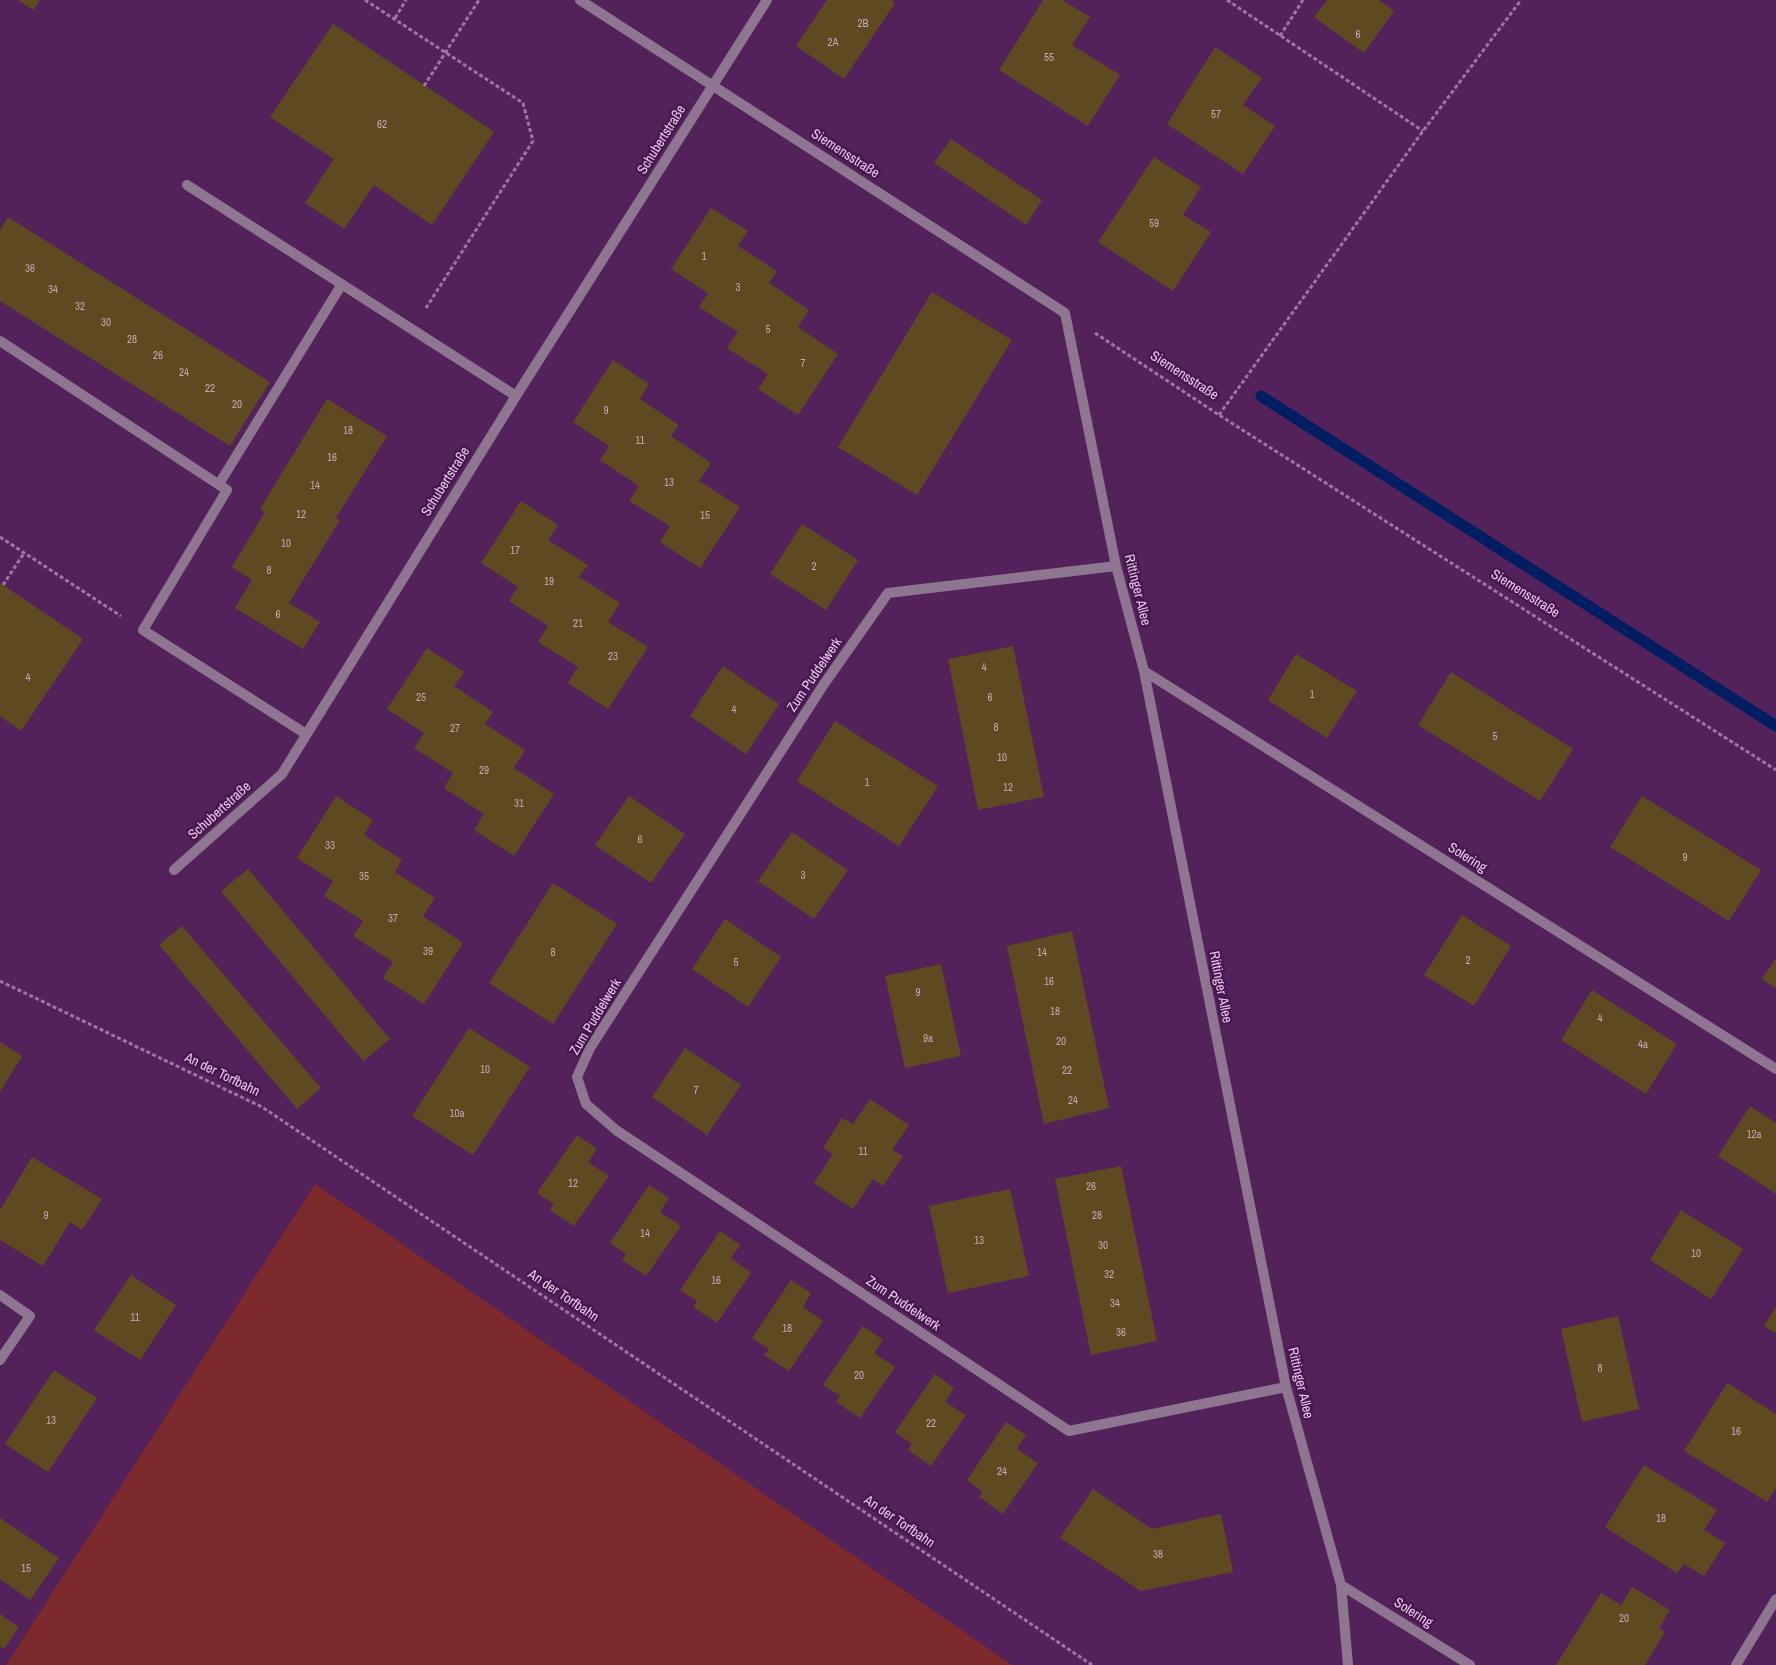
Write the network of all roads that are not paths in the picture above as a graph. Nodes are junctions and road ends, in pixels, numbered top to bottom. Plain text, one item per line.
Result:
1 (580, 0) edge
2 (768, 0) edge
3 (713, 84) junction
4 (187, 185) dead end
5 (342, 284) junction
6 (1065, 313) joint
7 (0, 341) edge
8 (516, 396) junction
9 (219, 484) junction
10 (1116, 566) junction
11 (1144, 671) junction
12 (306, 734) junction
13 (174, 870) dead end
14 (1776, 1069) edge
15 (0, 1295) edge
16 (0, 1360) edge
17 (1286, 1387) junction
18 (1341, 1585) junction
19 (1776, 1600) edge
20 (1348, 1665) edge
21 (1470, 1665) edge
22 (1736, 1665) edge

1 - 3 street, Siemensstraße
2 - 3 street, Schubertstraße
3 - 6 street, Siemensstraße
3 - 8 street, Schubertstraße
4 - 5 street
5 - 8 street
5 - 9 street
6 - 10 street, Rittinger Allee
7 - 9 street
8 - 12 street, Schubertstraße
9 - 12 street
10 - 11 street, Rittinger Allee
10 - 17 street, Zum Puddelwerk
11 - 14 street, Solering
11 - 17 street, Rittinger Allee
12 - 13 street, Schubertstraße
15 - 16 street
17 - 18 street, Rittinger Allee
18 - 20 street, Rittinger Allee
18 - 21 street, Solering
19 - 22 street

